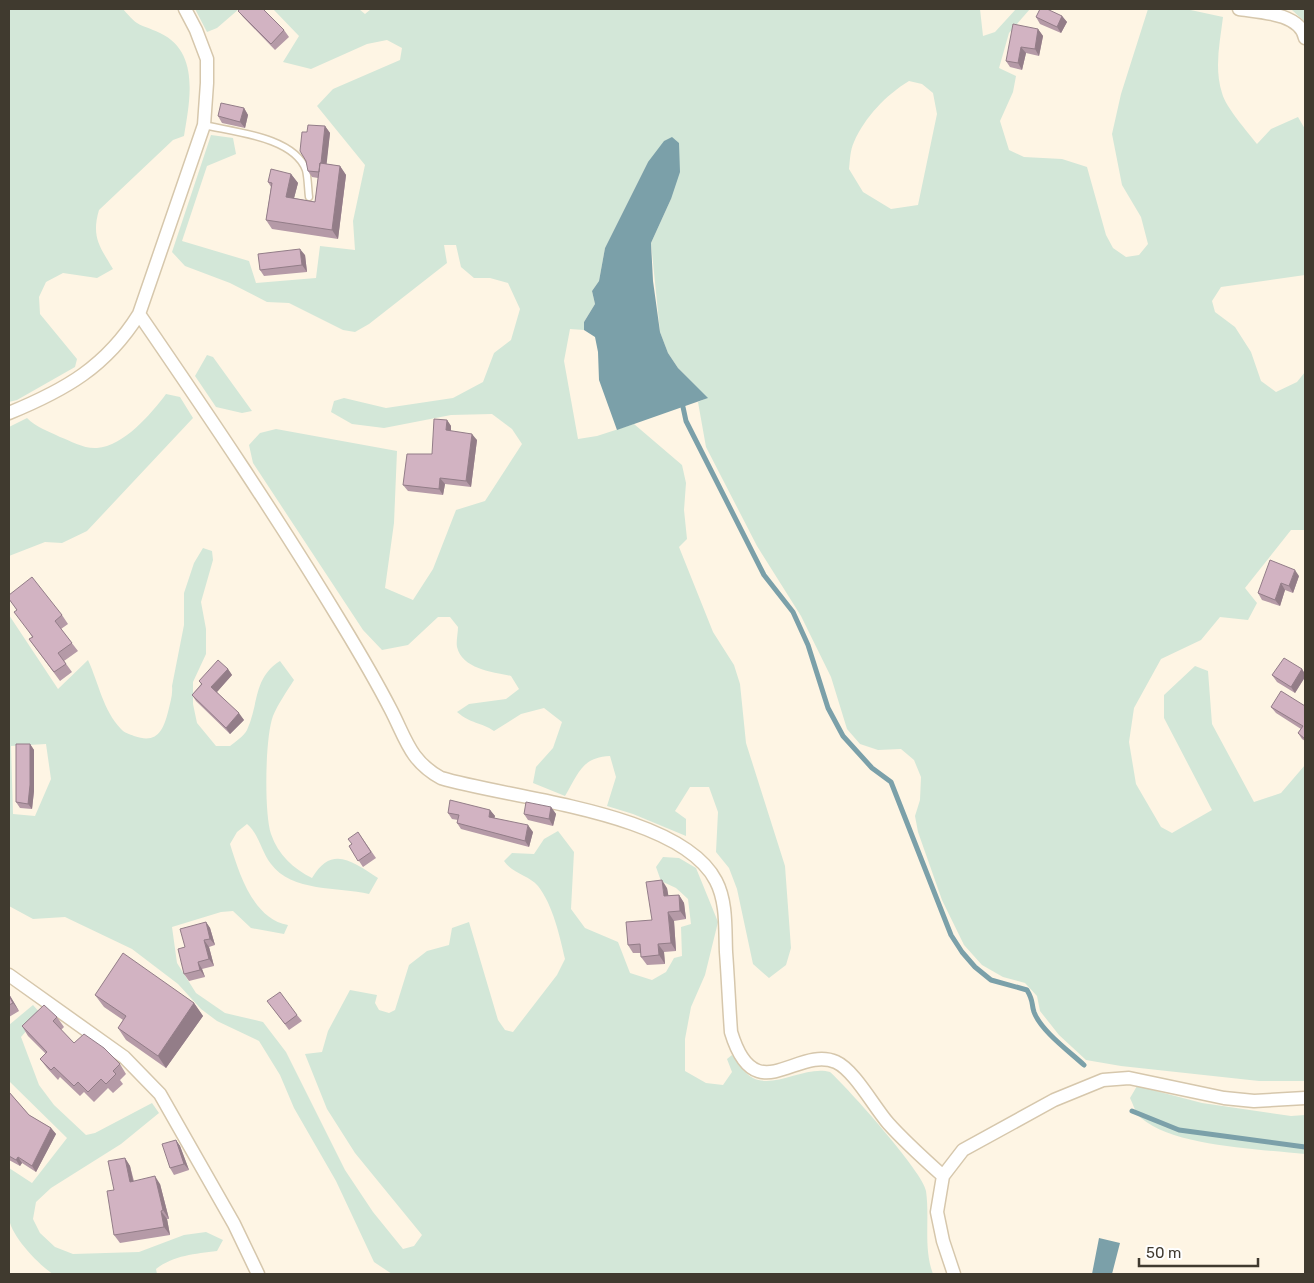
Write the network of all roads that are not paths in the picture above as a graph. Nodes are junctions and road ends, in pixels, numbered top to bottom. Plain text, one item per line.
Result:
1 (185, 9) edge
2 (1239, 9) edge
3 (1305, 38) edge
4 (204, 124) junction
5 (308, 197) dead end
6 (138, 314) junction
7 (9, 413) edge
8 (9, 975) edge
9 (1305, 1098) edge
10 (943, 1176) junction
11 (258, 1274) edge
12 (954, 1274) edge

1 - 4 street
2 - 3 street
4 - 5 lane
4 - 6 street
6 - 7 street
6 - 10 street
8 - 11 street
9 - 10 street
10 - 12 street

